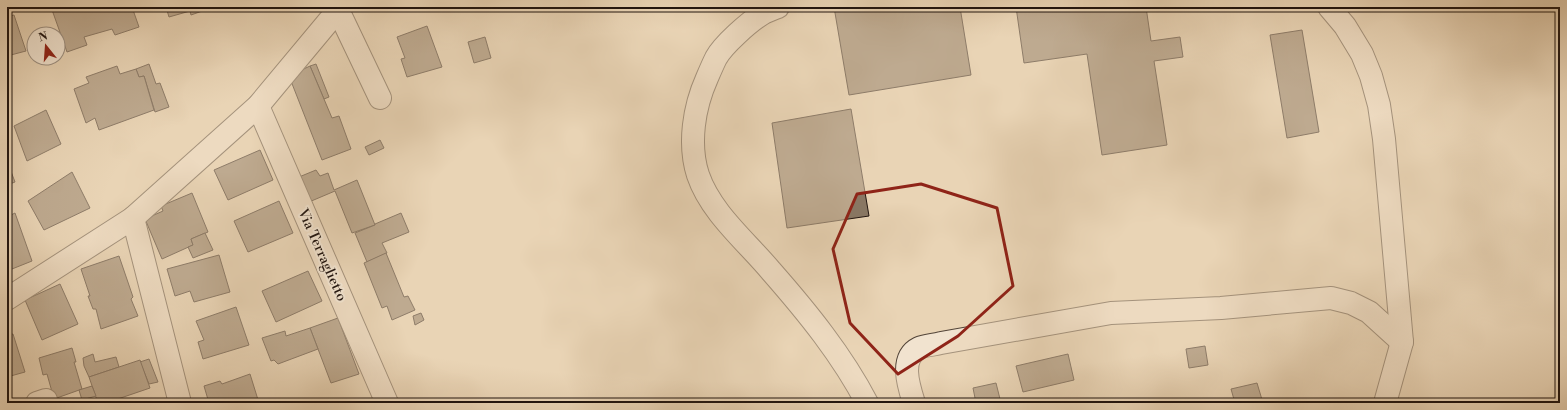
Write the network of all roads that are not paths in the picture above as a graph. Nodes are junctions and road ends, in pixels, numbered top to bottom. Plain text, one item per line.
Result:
1 (778, 7) edge
2 (1329, 7) edge
3 (338, 9) edge
4 (380, 98) dead end
5 (258, 106) junction
6 (133, 218) junction
7 (7, 299) edge
8 (1402, 342) junction
9 (180, 403) edge
10 (387, 403) edge
11 (867, 403) edge
12 (914, 403) edge
13 (1385, 403) edge

1 - 11 street
2 - 8 street
3 - 4 street
3 - 5 street
5 - 6 street
5 - 10 street, Via Terraglietto
6 - 7 street
6 - 9 street
8 - 12 street
8 - 13 street

